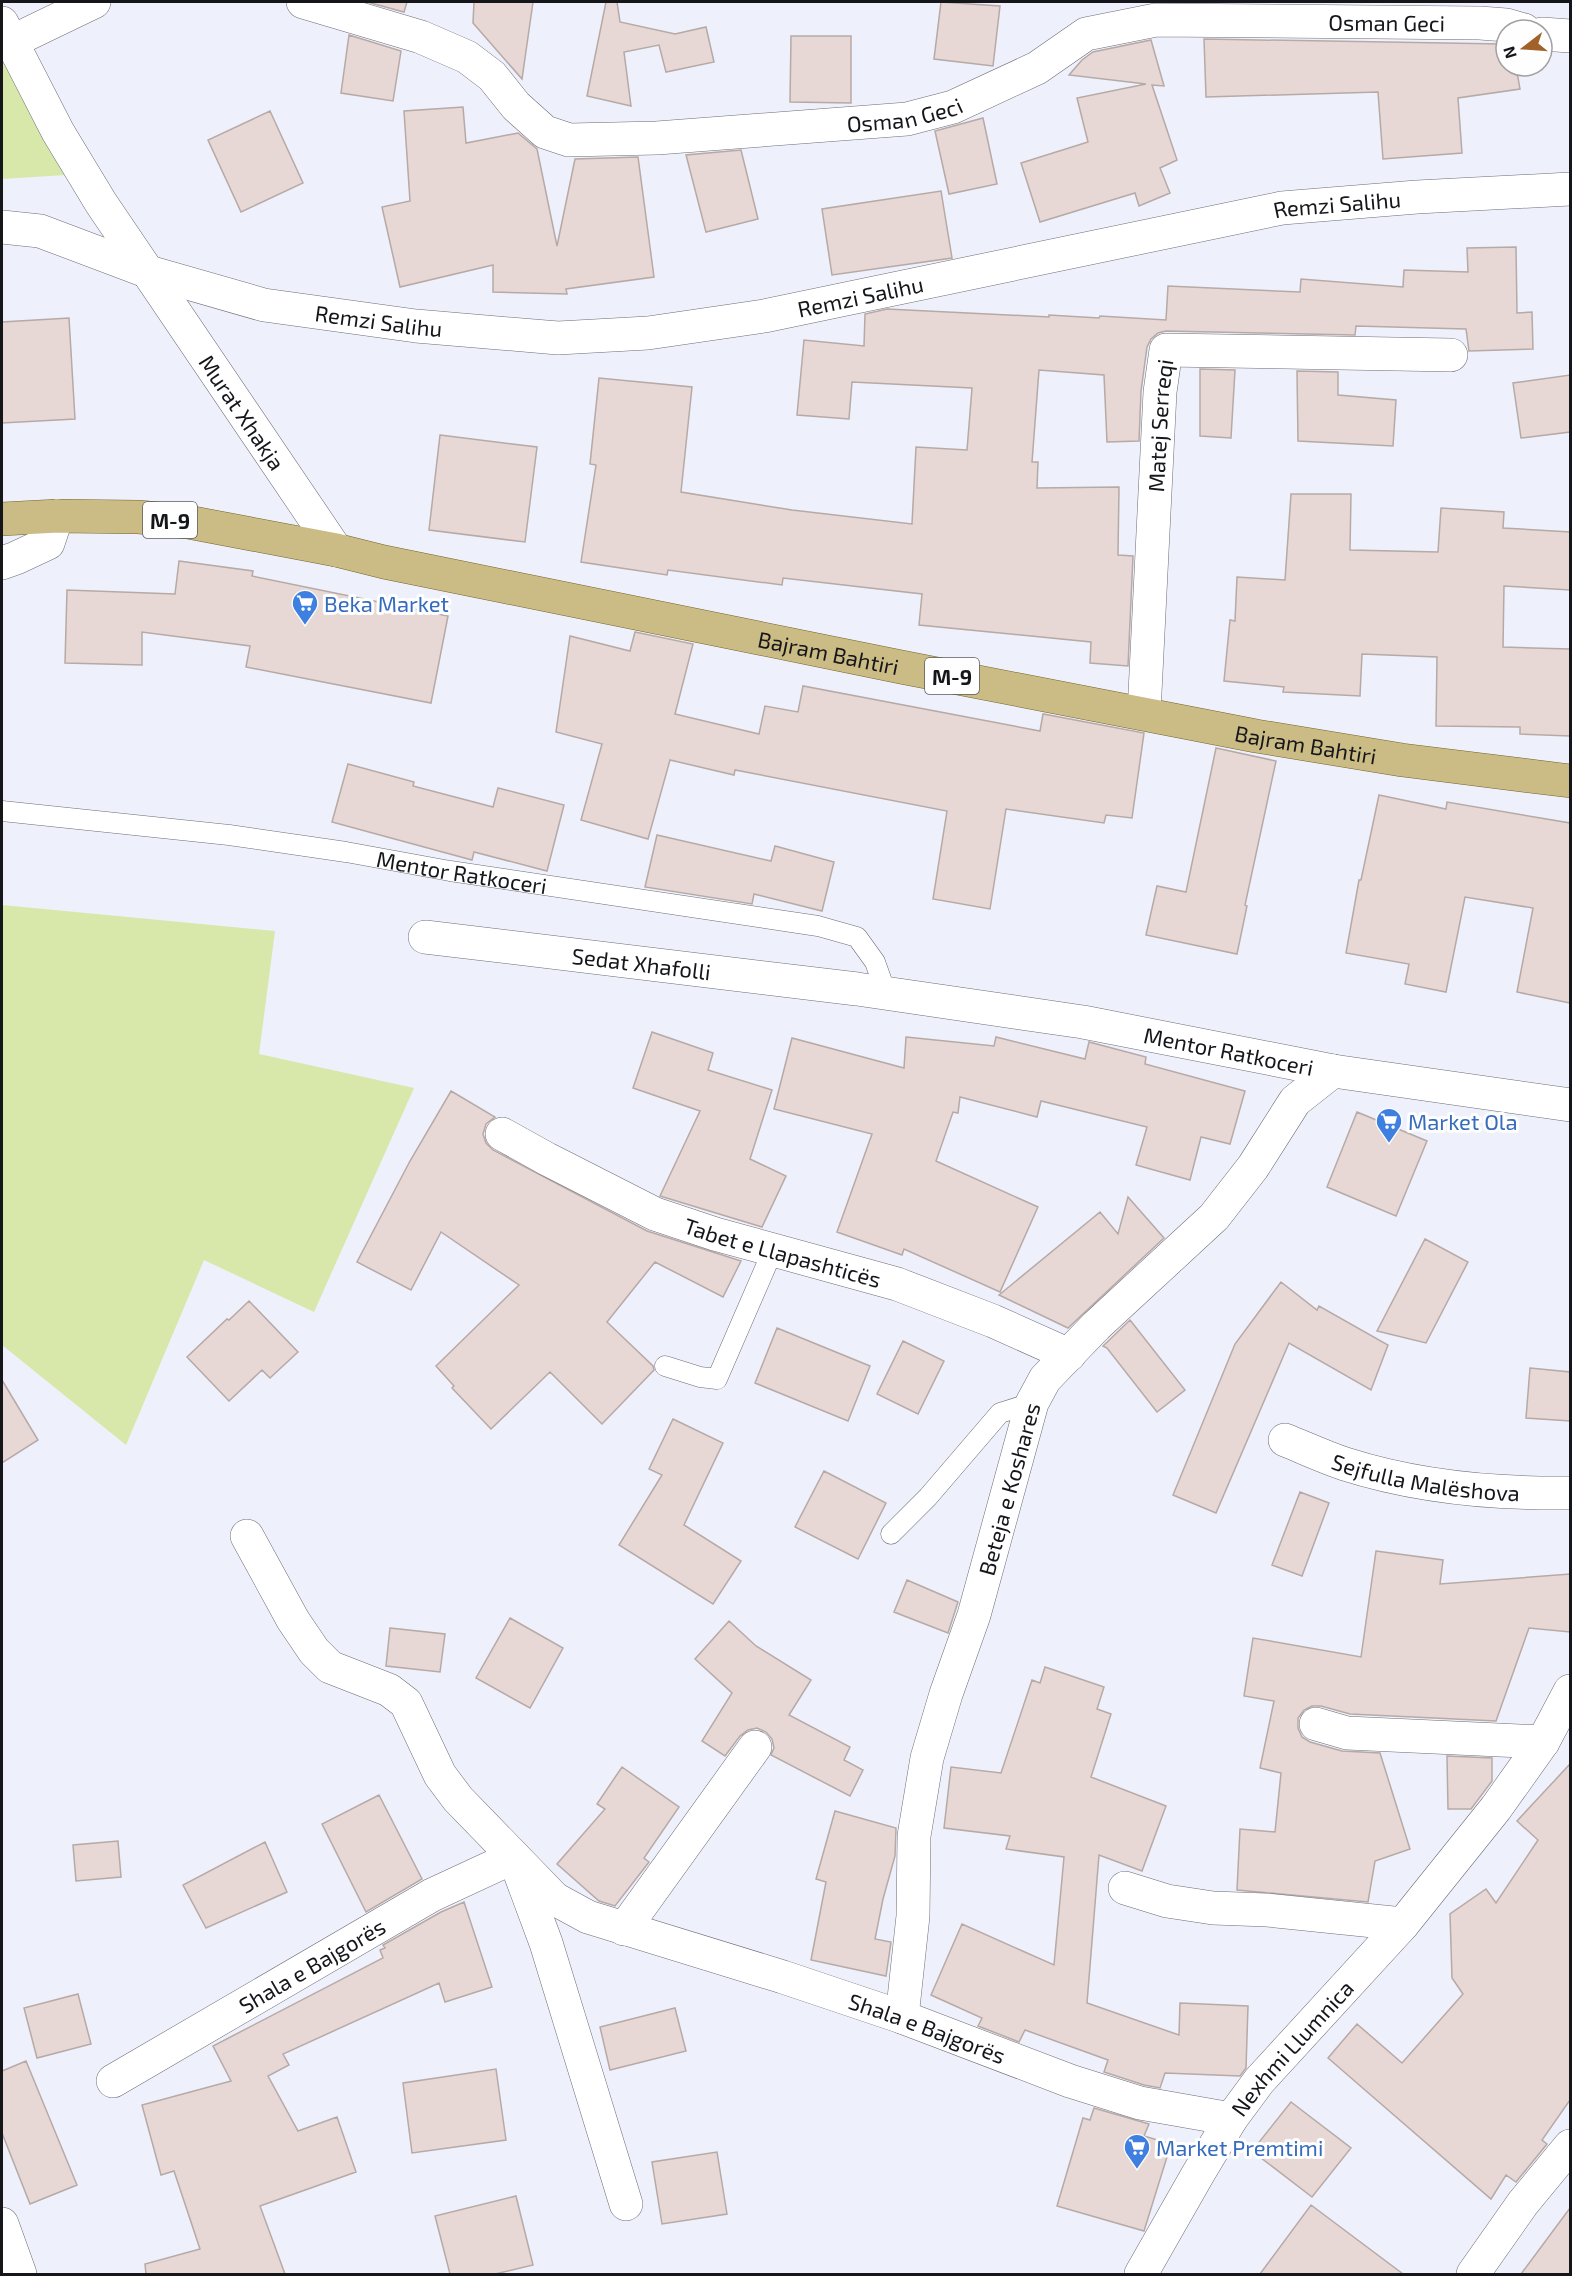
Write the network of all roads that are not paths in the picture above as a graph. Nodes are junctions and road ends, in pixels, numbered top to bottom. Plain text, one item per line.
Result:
1 (94, 2) edge
2 (303, 2) edge
3 (1494, 19) edge
4 (6, 32) edge
5 (1554, 35) edge
6 (1570, 36) edge
7 (1570, 189) edge
8 (2, 227) edge
9 (149, 272) junction
10 (1451, 355) dead end
11 (57, 516) junction
12 (2, 519) edge
13 (336, 550) junction
14 (2, 562) edge
15 (1144, 713) junction
16 (1570, 781) edge
17 (2, 811) edge
18 (425, 937) dead end
19 (871, 991) junction
20 (1333, 1071) junction
21 (1570, 1105) edge
22 (502, 1134) dead end
23 (773, 1250) junction
24 (1069, 1355) junction
25 (665, 1366) dead end
26 (1032, 1403) junction
27 (1285, 1440) dead end
28 (1570, 1492) edge
29 (891, 1534) dead end
30 (247, 1536) dead end
31 (1570, 1691) edge
32 (1316, 1724) dead end
33 (1543, 1743) junction
34 (755, 1747) dead end
35 (514, 1857) junction
36 (1125, 1888) dead end
37 (1403, 1924) junction
38 (624, 1929) junction
39 (902, 2017) junction
40 (113, 2081) dead end
41 (1231, 2119) junction
42 (1570, 2146) edge
43 (626, 2204) dead end
44 (2, 2224) edge
45 (20, 2274) edge
46 (1141, 2274) edge
47 (1473, 2274) edge

1 - 4 street
2 - 3 street, Osman Geci
4 - 9 street, Murat Xhakja
5 - 6 street
7 - 9 street, Remzi Salihu
8 - 9 street
9 - 13 street, Murat Xhakja
10 - 15 street, Matej Serreqi
11 - 12 main road, M-9
11 - 13 main road, M-9
11 - 14 street
13 - 15 main road, Bajram Bahtiri / M-9
15 - 16 main road, Bajram Bahtiri / M-9
17 - 19 lane, Mentor Ratkoceri
18 - 19 street, Sedat Xhafolli
19 - 20 street, Mentor Ratkoceri
20 - 21 street, Mentor Ratkoceri
20 - 24 street, Beteja e Koshares
22 - 23 street, Tabet e Llapashticës
23 - 24 street, Tabet e Llapashticës
23 - 25 lane
24 - 26 street, Beteja e Koshares
26 - 29 lane
26 - 39 street, Beteja e Koshares
27 - 28 street, Sejfulla Malëshova
30 - 35 street, Shala e Bajgorës
31 - 33 street, Nexhmi Llumnica
32 - 33 street
33 - 37 street, Nexhmi Llumnica
34 - 38 street
35 - 38 street, Shala e Bajgorës
35 - 40 street, Shala e Bajgorës
35 - 43 street, Shala e Bajgorës
36 - 37 street
37 - 41 street, Nexhmi Llumnica
38 - 39 street, Shala e Bajgorës
39 - 41 street, Shala e Bajgorës
41 - 46 street, Nexhmi Llumnica
42 - 47 street
44 - 45 street

